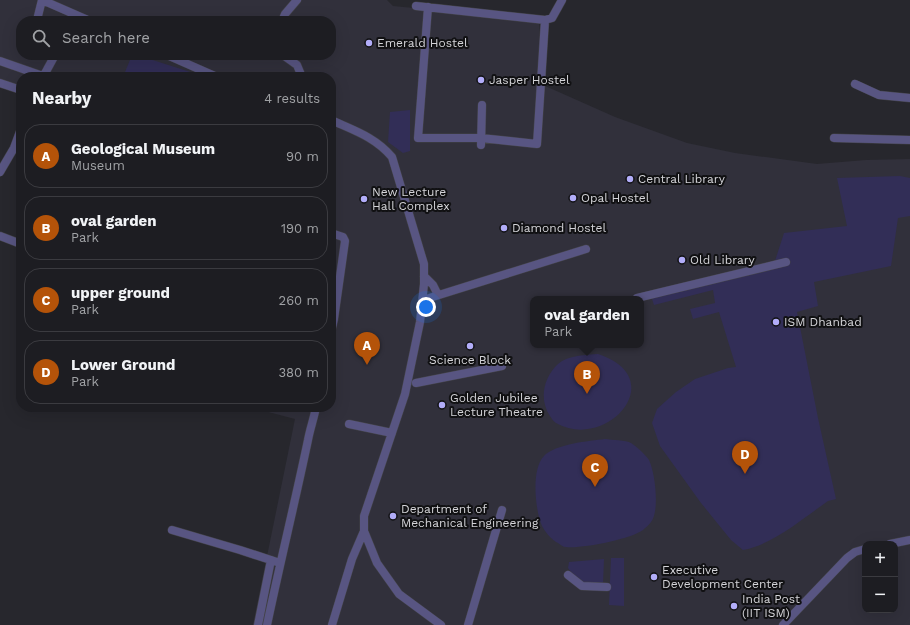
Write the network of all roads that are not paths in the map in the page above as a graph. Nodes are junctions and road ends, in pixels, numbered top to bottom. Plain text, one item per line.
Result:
1 (297, 0) edge
2 (562, 0) edge
3 (416, 6) dead end
4 (428, 7) junction
5 (38, 16) dead end
6 (79, 16) edge
7 (284, 16) edge
8 (545, 20) junction
9 (52, 60) edge
10 (178, 60) edge
11 (290, 60) edge
12 (0, 61) edge
13 (30, 72) edge
14 (46, 72) edge
15 (205, 72) edge
16 (300, 72) edge
17 (0, 83) edge
18 (855, 84) dead end
19 (16, 88) edge
20 (910, 98) edge
21 (482, 105) dead end
22 (336, 122) edge
23 (834, 138) dead end
24 (910, 140) edge
25 (481, 142) junction
26 (16, 152) edge
27 (0, 172) edge
28 (336, 235) edge
29 (0, 236) edge
30 (16, 242) edge
31 (586, 249) dead end
32 (786, 262) dead end
33 (424, 276) junction
34 (438, 295) junction
35 (644, 296) edge
36 (423, 300) junction
37 (336, 304) edge
38 (502, 366) dead end
39 (416, 383) dead end
40 (314, 412) edge
41 (350, 424) dead end
42 (392, 433) junction
43 (502, 510) dead end
44 (172, 530) dead end
45 (364, 531) junction
46 (910, 540) edge
47 (898, 542) edge
48 (862, 550) edge
49 (271, 560) junction
50 (280, 563) junction
51 (568, 575) dead end
52 (606, 587) dead end
53 (258, 623) edge
54 (270, 624) edge
55 (332, 625) edge
56 (441, 625) edge
57 (468, 625) edge
58 (783, 625) edge

1 - 7 street
2 - 8 street
3 - 4 street
4 - 8 street
4 - 25 street
5 - 6 street
8 - 25 street
9 - 14 street
10 - 15 street
11 - 16 street
12 - 13 street
17 - 19 street
18 - 20 street
21 - 25 street
22 - 33 street
23 - 24 street
26 - 27 street
28 - 37 street
29 - 30 street
31 - 34 street
32 - 35 street
33 - 34 street
33 - 36 street
34 - 36 street
36 - 42 street
38 - 39 street
40 - 50 street
41 - 42 street
42 - 45 street
43 - 57 street
44 - 49 street
45 - 55 street
45 - 56 street
46 - 47 street
48 - 58 street
49 - 50 street
49 - 53 street
50 - 54 street
51 - 52 street
53 - 54 street

